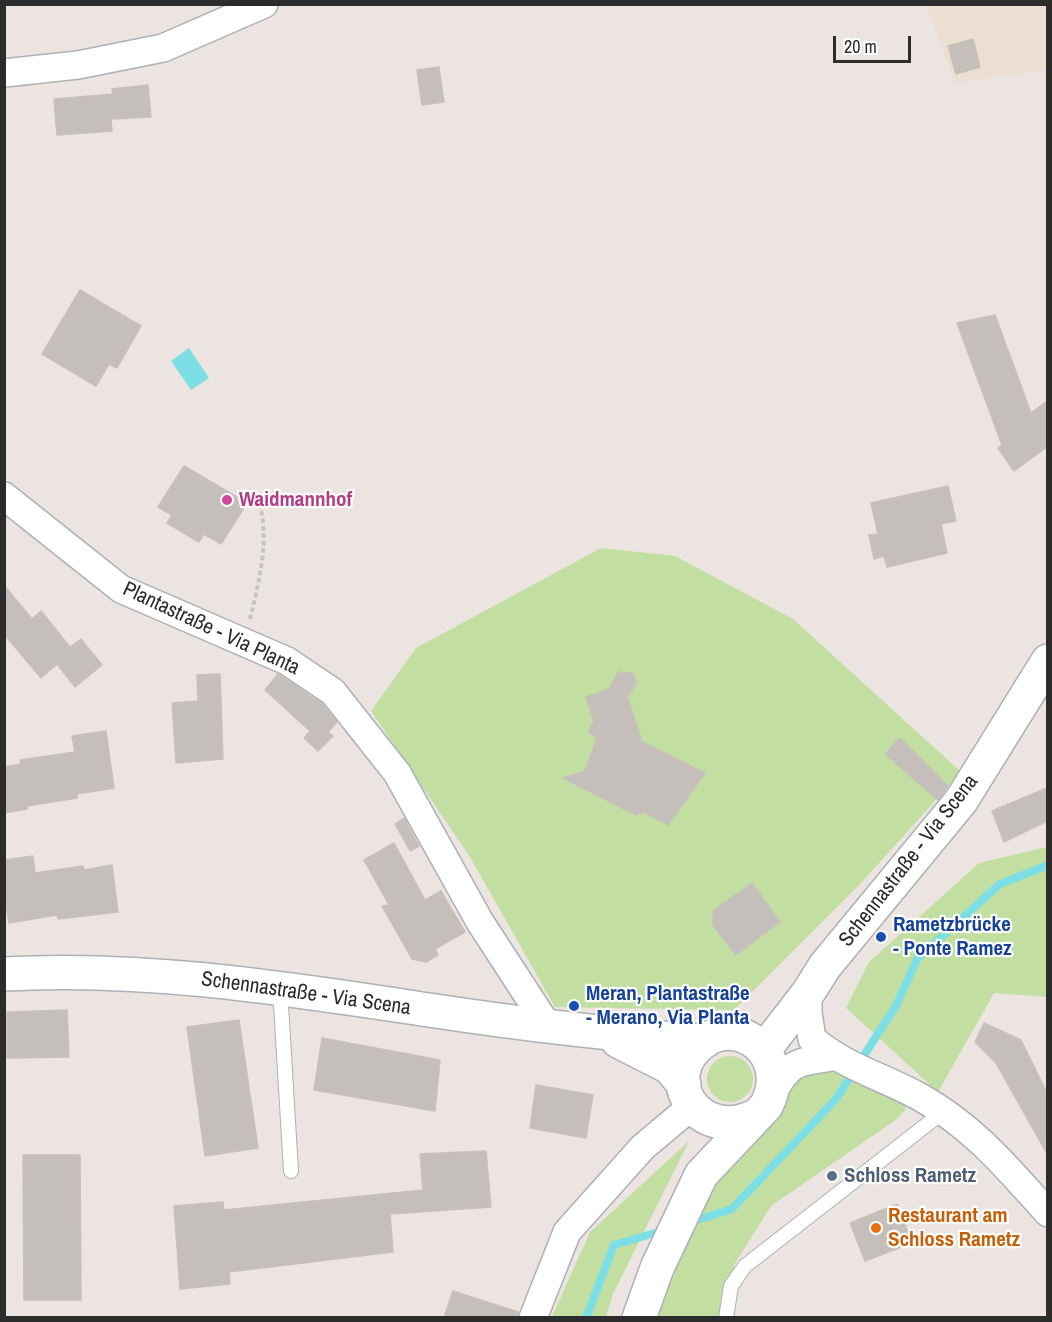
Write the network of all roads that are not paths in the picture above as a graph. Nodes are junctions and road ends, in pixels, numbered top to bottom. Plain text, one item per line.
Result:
1 (264, 4) edge
2 (4, 73) edge
3 (4, 496) edge
4 (1047, 661) edge
5 (4, 974) edge
6 (817, 979) junction
7 (280, 988) junction
8 (547, 1025) junction
9 (606, 1034) junction
10 (719, 1037) junction
11 (812, 1039) junction
12 (764, 1050) junction
13 (833, 1057) junction
14 (693, 1102) junction
15 (764, 1105) junction
16 (943, 1112) junction
17 (291, 1172) dead end
18 (697, 1182) junction
19 (1047, 1213) edge
20 (533, 1317) edge
21 (639, 1317) edge
22 (726, 1317) edge

1 - 2 street
3 - 8 street, Plantastraße - Via Planta
4 - 6 main road, Schennastraße - Via Scena
5 - 7 main road, Schennastraße - Via Scena
6 - 10 main road, Schennastraße - Via Scena
6 - 11 street
6 - 12 main road, Schennastraße - Via Scena
7 - 8 main road, Schennastraße - Via Scena
7 - 17 lane
8 - 9 main road, Schennastraße - Via Scena
9 - 10 main road, Schennastraße - Via Scena
9 - 14 main road, Schennastraße - Via Scena
10 - 12 main road
10 - 14 main road
11 - 12 street
11 - 13 street
12 - 15 main road
13 - 15 street
13 - 16 street
14 - 15 main road
14 - 18 main road
14 - 20 street
15 - 18 main road
16 - 19 street
16 - 22 lane
18 - 21 main road

